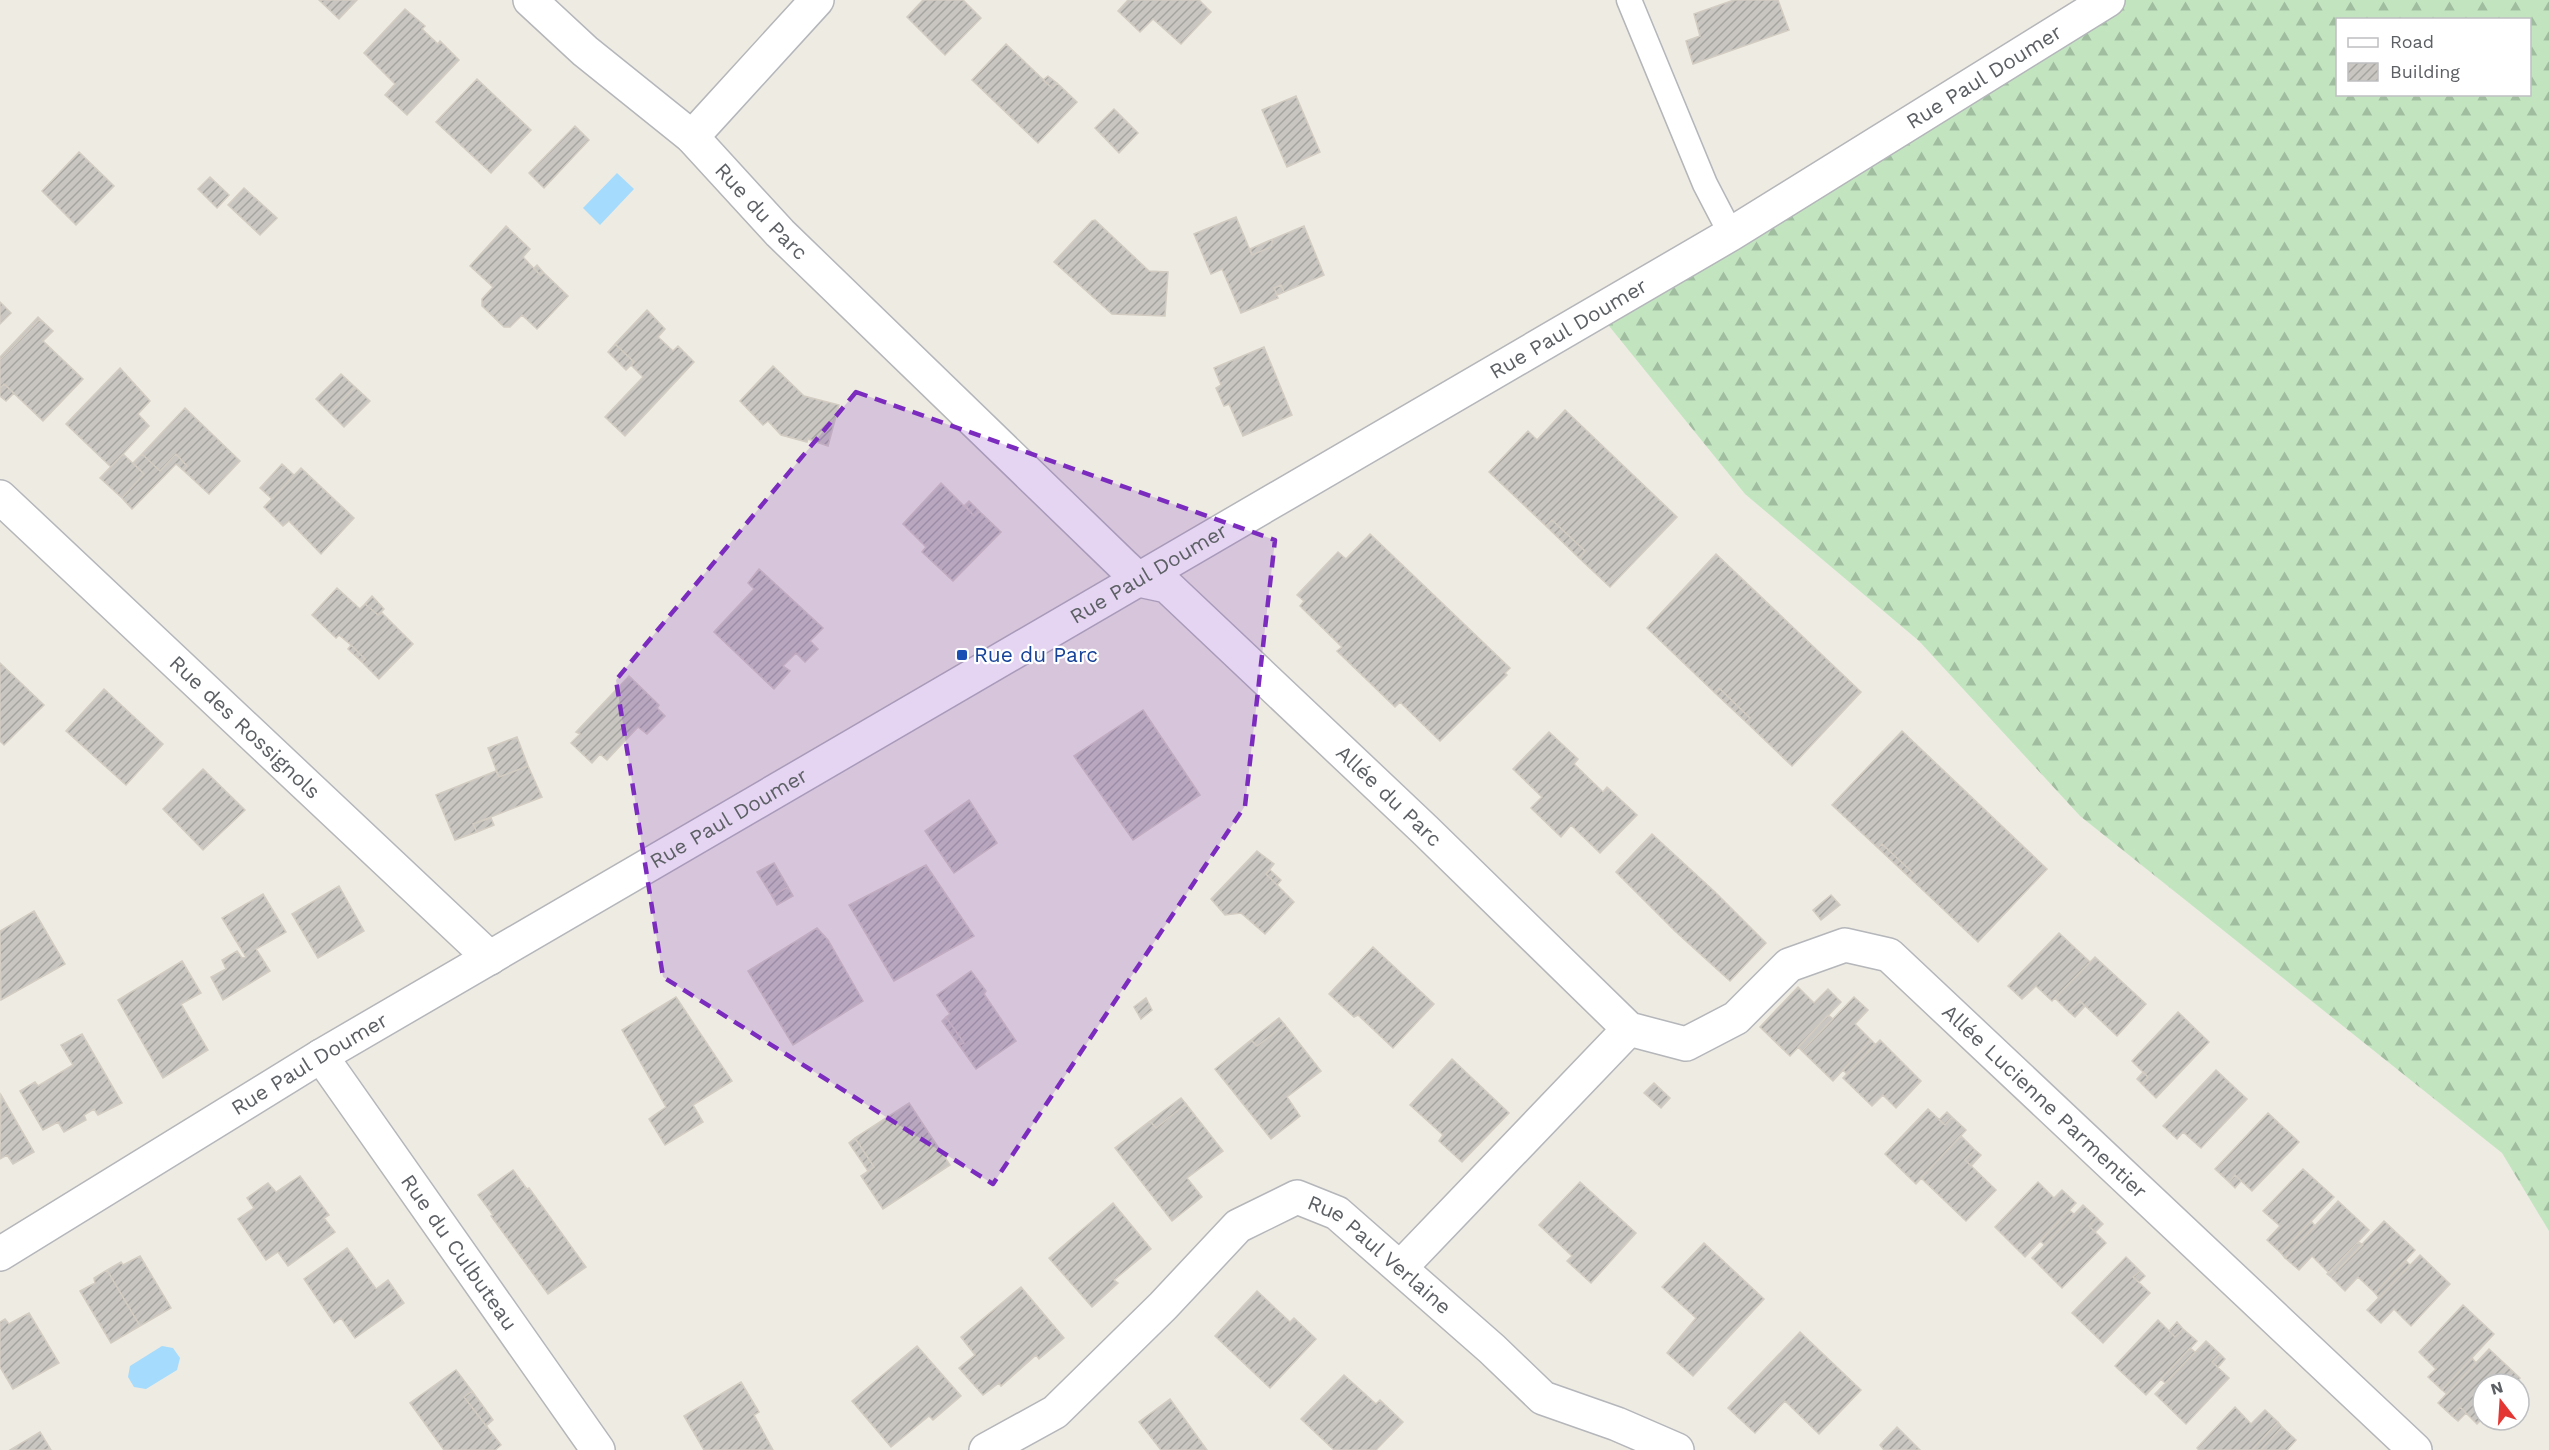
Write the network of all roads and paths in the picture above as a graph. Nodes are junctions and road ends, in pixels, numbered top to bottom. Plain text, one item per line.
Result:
1 (530, 0) edge
2 (817, 0) edge
3 (1629, 0) edge
4 (2108, 0) edge
5 (692, 137) junction
6 (1731, 234) junction
7 (0, 497) edge
8 (1139, 580) junction
9 (490, 958) junction
10 (1629, 1029) junction
11 (321, 1056) junction
12 (0, 1254) edge
13 (1401, 1267) junction
14 (598, 1450) edge
15 (986, 1450) edge
16 (1677, 1450) edge
17 (2415, 1450) edge

1 - 5 street, Rue du Parc
2 - 5 street
3 - 6 lane
4 - 6 street, Rue Paul Doumer
5 - 8 street, Rue du Parc
6 - 8 street, Rue Paul Doumer
7 - 9 street, Rue des Rossignols
8 - 9 street, Rue Paul Doumer
8 - 10 street, Allée du Parc
9 - 11 street, Rue Paul Doumer
10 - 13 street
10 - 17 street, Allée Lucienne Parmentier
11 - 12 street, Rue Paul Doumer
11 - 14 street, Rue du Culbuteau
13 - 15 street, Rue Paul Verlaine
13 - 16 street, Rue Paul Verlaine

